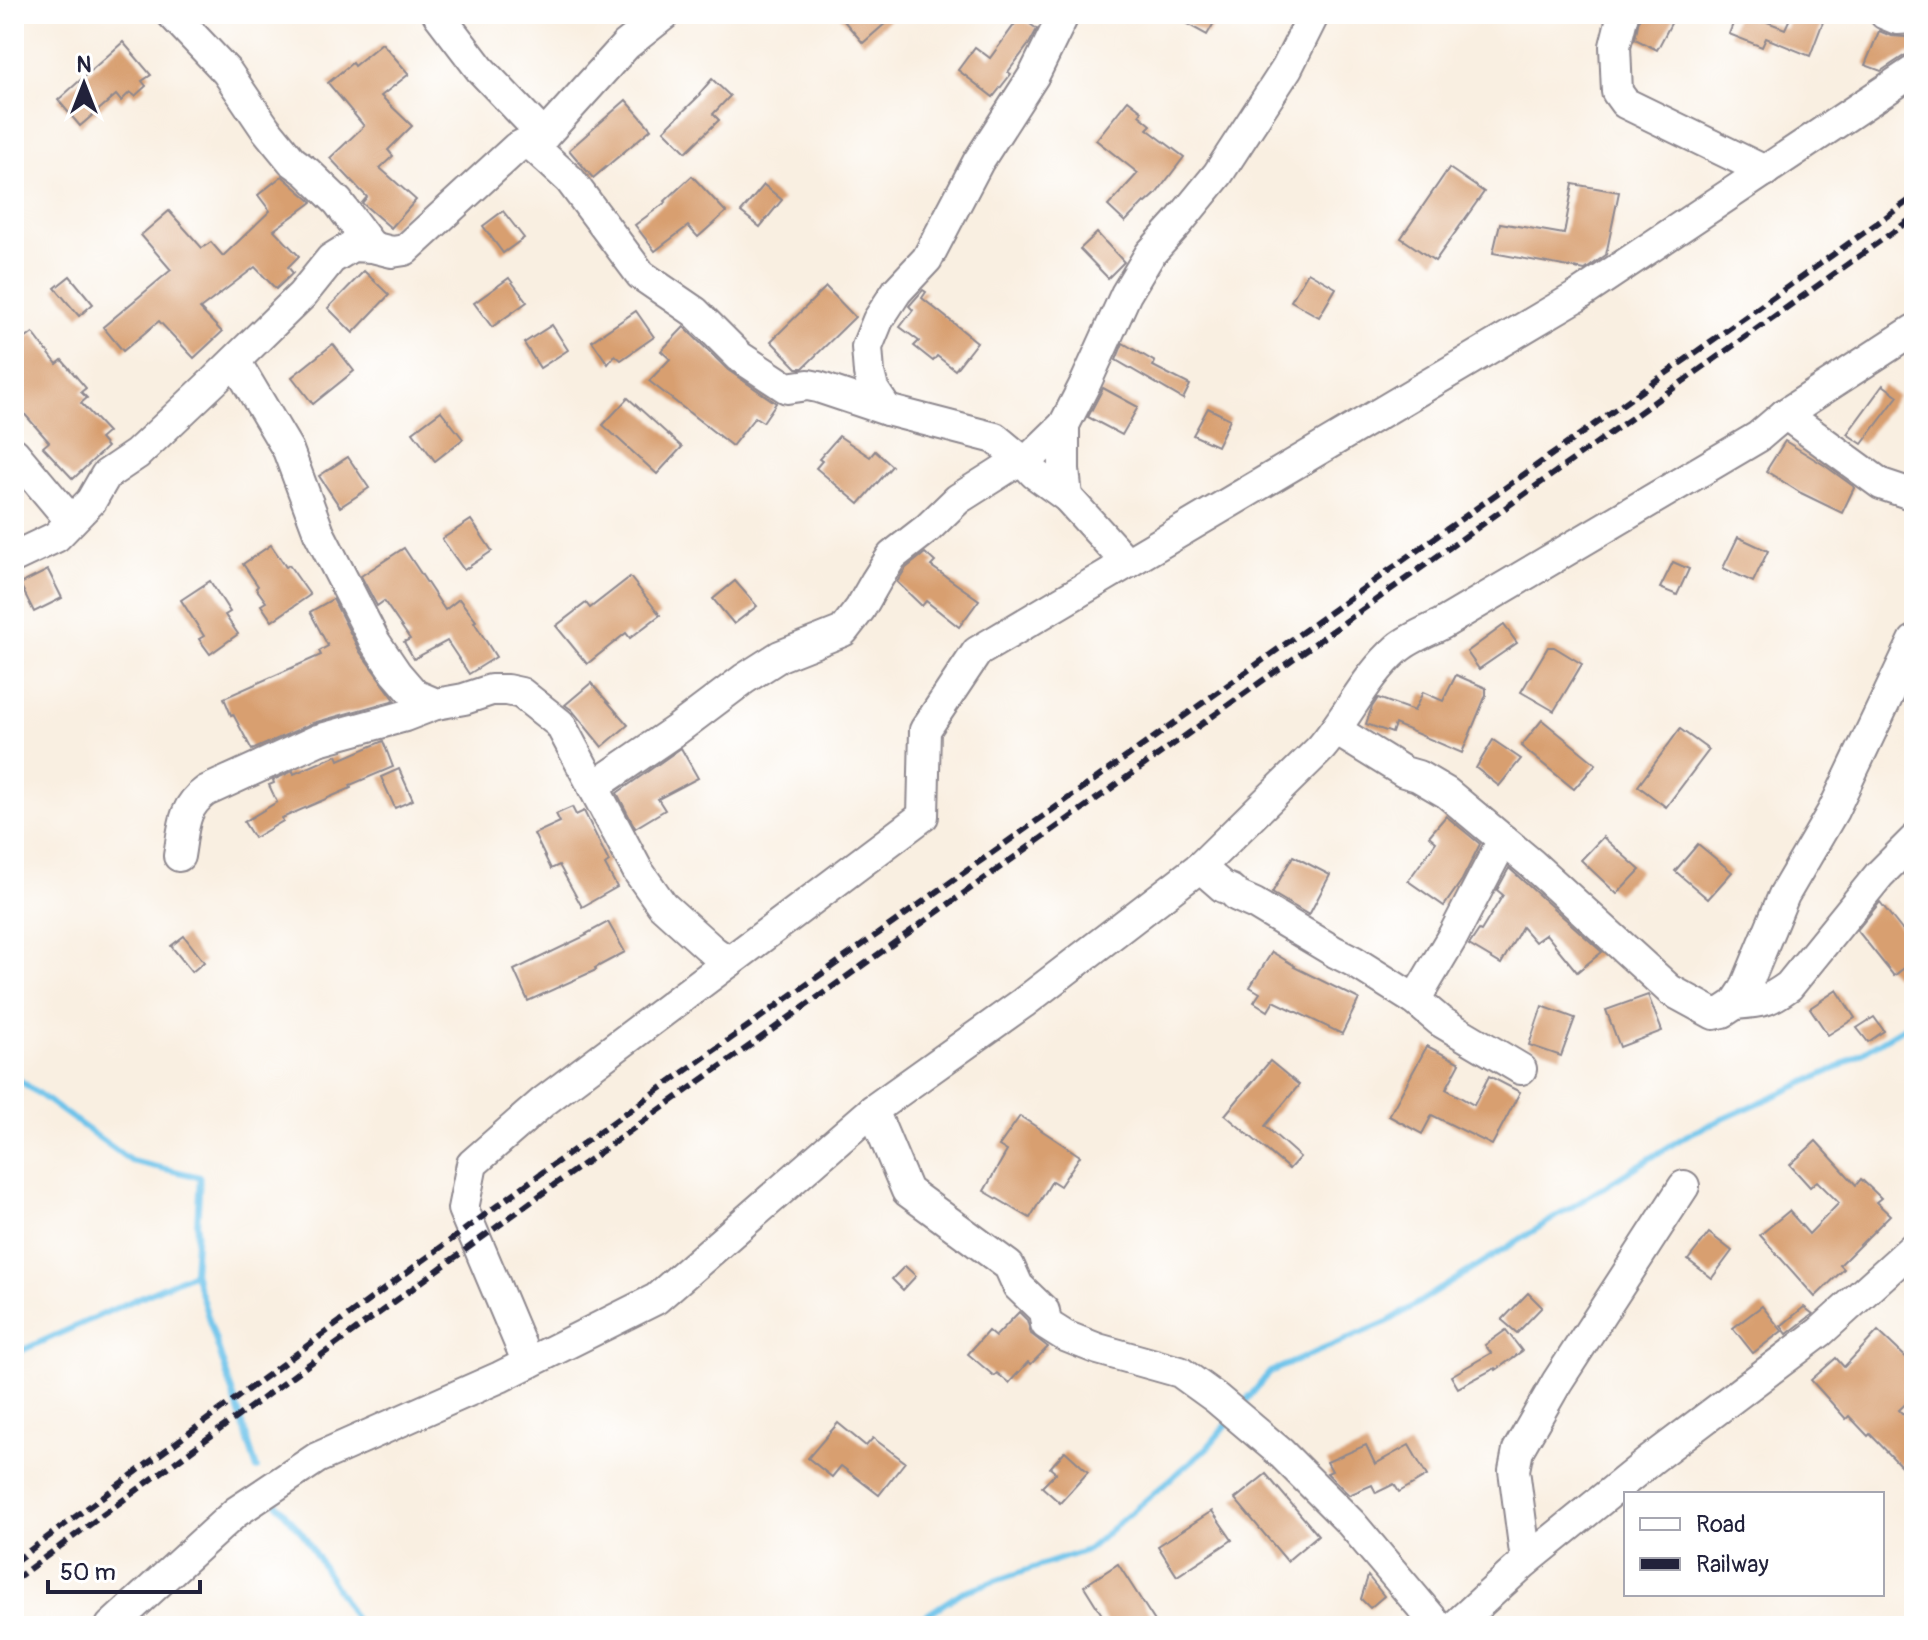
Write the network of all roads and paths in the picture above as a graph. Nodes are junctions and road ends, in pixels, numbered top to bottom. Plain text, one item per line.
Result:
1 (172, 14) edge
2 (438, 14) edge
3 (665, 14) edge
4 (1064, 14) edge
5 (1314, 14) edge
6 (1623, 14) edge
7 (1885, 14) edge
8 (1914, 18) edge
9 (1914, 71) edge
10 (539, 142) junction
11 (1765, 171) junction
12 (372, 247) junction
13 (1914, 330) edge
14 (235, 361) junction
15 (887, 410) junction
16 (1785, 414) junction
17 (1064, 425) junction
18 (14, 453) edge
19 (1023, 461) junction
20 (1914, 495) edge
21 (1067, 497) junction
22 (71, 521) junction
23 (14, 557) edge
24 (1127, 563) junction
25 (1914, 641) edge
26 (436, 704) junction
27 (1336, 730) junction
28 (593, 787) junction
29 (1503, 840) junction
30 (1914, 840) edge
31 (179, 856) dead end
32 (1200, 867) junction
33 (729, 962) junction
34 (1415, 1000) junction
35 (1735, 1004) junction
36 (1521, 1069) dead end
37 (873, 1110) junction
38 (1684, 1186) dead end
39 (1914, 1247) edge
40 (528, 1363) junction
41 (1526, 1561) junction
42 (111, 1626) edge
43 (1438, 1626) edge
44 (1455, 1626) edge

1 - 12 street
2 - 10 street
3 - 10 street
4 - 15 street
5 - 17 street
6 - 11 street
7 - 8 street
9 - 11 street
10 - 12 street
10 - 15 street
11 - 24 street
12 - 14 street
13 - 16 street
14 - 22 street
14 - 26 street
15 - 19 street
16 - 20 street
16 - 27 street
17 - 19 street
17 - 21 street
18 - 22 street
19 - 21 street
19 - 28 street
21 - 24 street
22 - 23 street
24 - 33 street
25 - 35 street
26 - 28 street
26 - 31 street
27 - 29 street
27 - 32 street
28 - 33 street
29 - 34 street
29 - 35 street
30 - 35 street
32 - 34 street
32 - 37 street
33 - 40 street
34 - 36 street
37 - 40 street
37 - 43 street
38 - 41 street
39 - 41 street
40 - 42 street
41 - 44 street

